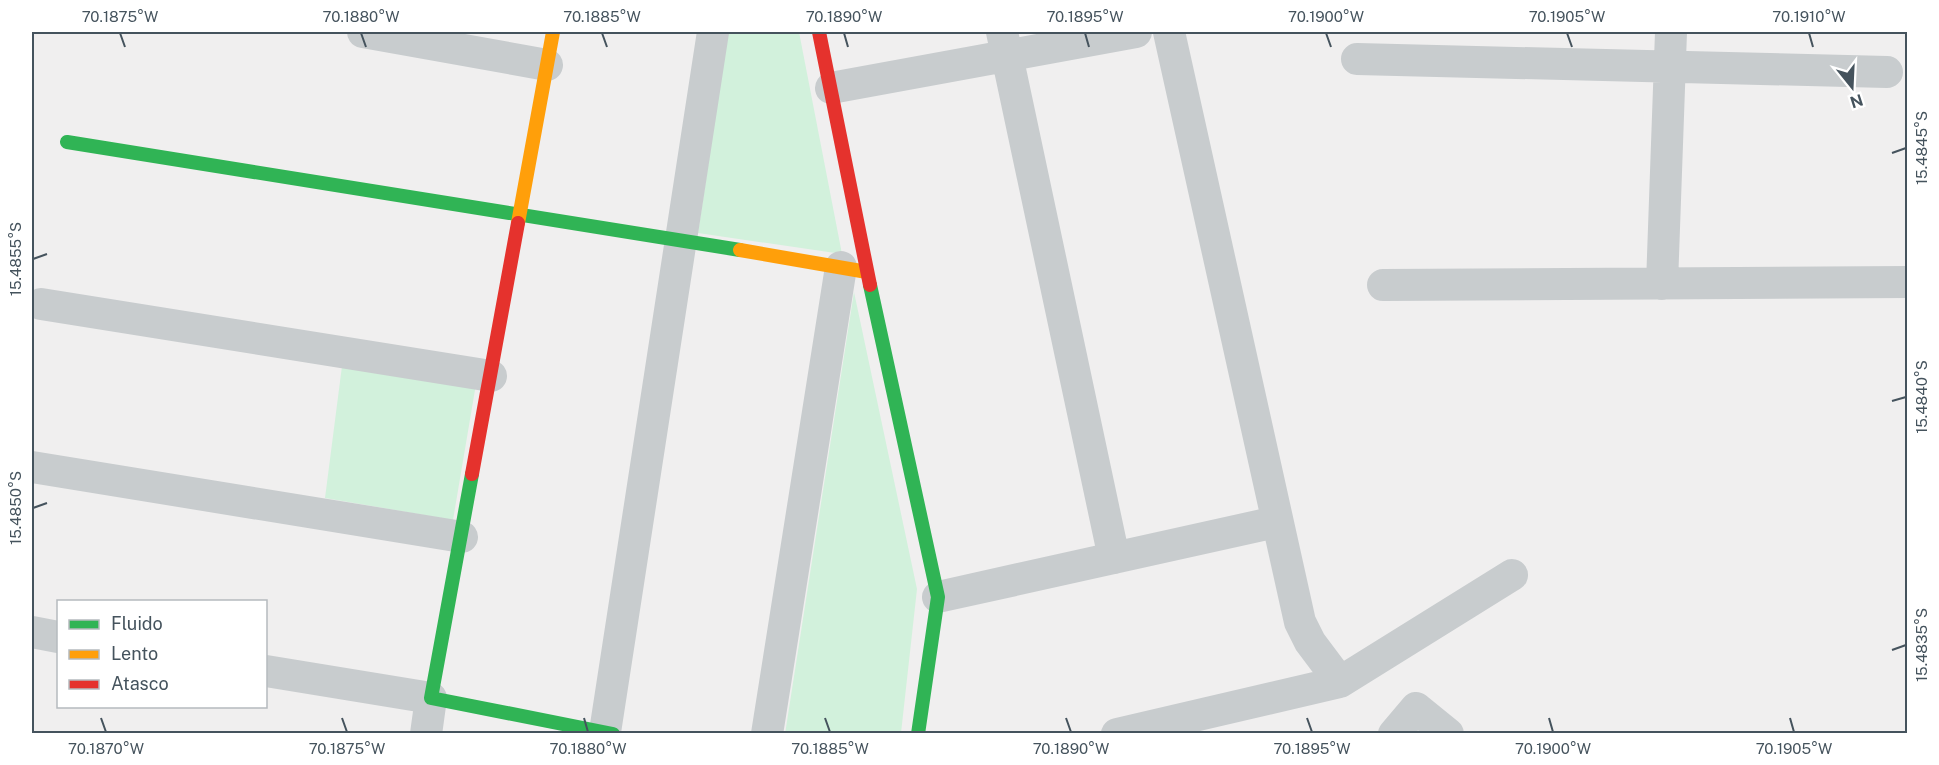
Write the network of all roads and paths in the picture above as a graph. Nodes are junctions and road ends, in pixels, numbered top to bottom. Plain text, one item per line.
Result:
1 (363, 32) edge
2 (553, 32) edge
3 (713, 32) edge
4 (819, 32) edge
5 (1136, 32) edge
6 (1169, 32) edge
7 (1671, 32) edge
8 (1005, 43) edge
9 (1357, 59) dead end
10 (547, 65) junction
11 (1669, 67) junction
12 (1887, 72) dead end
13 (831, 88) junction
14 (67, 142) dead end
15 (520, 213) junction
16 (682, 240) junction
17 (854, 269) junction
18 (1908, 282) edge
19 (1662, 284) junction
20 (1383, 285) dead end
21 (41, 304) dead end
22 (491, 376) junction
23 (32, 467) edge
24 (1276, 522) junction
25 (462, 537) junction
26 (1114, 558) junction
27 (1512, 575) dead end
28 (938, 597) junction
29 (32, 632) edge
30 (57, 637) edge
31 (267, 670) edge
32 (1340, 682) junction
33 (431, 698) junction
34 (1218, 710) junction
35 (609, 733) edge
36 (426, 734) edge
37 (767, 734) edge
38 (918, 734) edge
39 (1117, 734) edge
40 (1198, 734) edge
41 (1394, 734) edge
42 (1448, 734) edge

1 - 10 street
2 - 10 street
3 - 16 street
4 - 13 street
5 - 8 street
6 - 24 street
7 - 11 street
8 - 13 street
8 - 26 street
9 - 11 street
10 - 15 street
11 - 12 street
11 - 19 street
13 - 17 street
14 - 15 street
15 - 16 street
15 - 22 street
16 - 17 street
16 - 35 street
17 - 28 street
17 - 37 street
18 - 19 street
19 - 20 street
21 - 22 street
22 - 25 street
23 - 25 street
24 - 26 street
24 - 32 street
25 - 33 street
26 - 28 street
27 - 32 street
28 - 38 street
29 - 30 street
31 - 33 street
32 - 34 street
33 - 35 street
33 - 36 street
34 - 39 street
34 - 40 street
41 - 42 street

